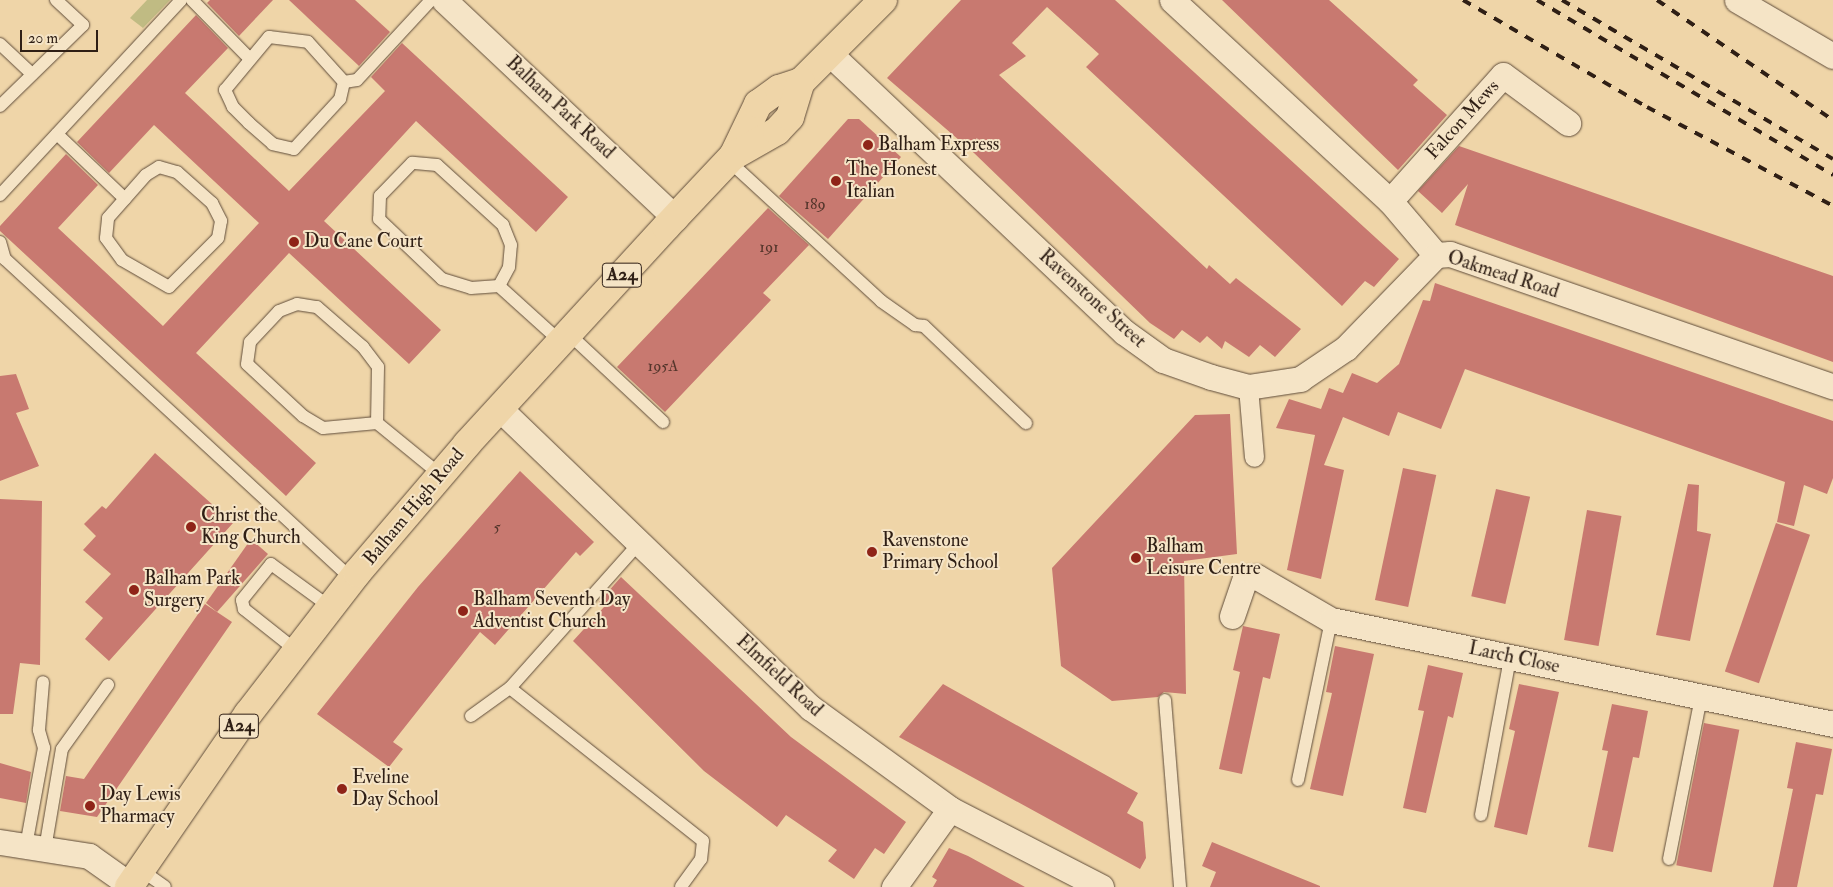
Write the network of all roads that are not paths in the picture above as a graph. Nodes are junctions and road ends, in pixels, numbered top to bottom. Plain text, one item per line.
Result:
1 (56, 0) edge
2 (181, 0) edge
3 (192, 0) edge
4 (431, 0) edge
5 (444, 0) edge
6 (883, 0) edge
7 (1172, 0) edge
8 (1737, 0) edge
9 (0, 44) edge
10 (829, 52) junction
11 (1833, 56) edge
12 (249, 58) junction
13 (32, 74) junction
14 (344, 82) junction
15 (0, 106) edge
16 (1568, 123) dead end
17 (57, 134) junction
18 (731, 159) junction
19 (0, 195) edge
20 (125, 199) junction
21 (1390, 201) junction
22 (675, 218) junction
23 (0, 242) edge
24 (1436, 255) junction
25 (499, 286) junction
26 (565, 338) junction
27 (1248, 387) junction
28 (1833, 387) edge
29 (500, 408) junction
30 (663, 422) dead end
31 (377, 423) junction
32 (1026, 424) dead end
33 (1254, 457) dead end
34 (442, 476) junction
35 (639, 543) junction
36 (352, 580) junction
37 (330, 607) junction
38 (1232, 616) dead end
39 (1331, 620) junction
40 (297, 651) junction
41 (1510, 658) junction
42 (43, 682) dead end
43 (108, 684) dead end
44 (510, 688) junction
45 (1701, 697) junction
46 (1165, 700) dead end
47 (472, 716) dead end
48 (1833, 724) edge
49 (1298, 780) dead end
50 (950, 809) junction
51 (1481, 815) dead end
52 (0, 842) edge
53 (36, 847) junction
54 (1669, 859) dead end
55 (133, 880) edge
56 (165, 887) edge
57 (681, 887) edge
58 (894, 887) edge
59 (1102, 887) edge
60 (1180, 887) edge

1 - 13 lane
2 - 17 lane
3 - 12 lane
4 - 14 lane
5 - 22 street, Balham Park Road
6 - 10 highway, Balham High Road / A24
7 - 21 street, Oakmead Road
8 - 11 street
9 - 13 lane
10 - 18 highway, Balham High Road / A24
10 - 27 street, Ravenstone Street
12 - 14 lane
12 - 14 lane
13 - 15 lane
16 - 21 street, Falcon Mews
17 - 19 lane
17 - 20 lane
18 - 22 highway, Balham High Road / A24
18 - 32 lane
20 - 20 lane
21 - 24 street, Oakmead Road
22 - 26 highway, Balham High Road / A24
23 - 36 lane
24 - 27 street, Ravenstone Street
24 - 28 street, Oakmead Road
25 - 25 lane
25 - 26 lane
26 - 29 highway, Balham High Road / A24
26 - 30 lane
27 - 33 street
29 - 34 highway, Balham High Road / A24
29 - 35 street, Elmfield Road
31 - 31 lane
31 - 34 lane
34 - 36 highway, Balham High Road / A24
35 - 44 lane
35 - 50 street, Elmfield Road
36 - 37 highway, Balham High Road / A24
37 - 40 highway, Balham High Road / A24
37 - 40 lane
38 - 39 street, Larch Close
39 - 41 street, Larch Close
39 - 49 lane
40 - 55 highway, Balham High Road / A24
41 - 45 street, Larch Close
41 - 51 lane
42 - 53 lane
43 - 53 lane
44 - 47 lane
44 - 57 lane
45 - 48 street, Larch Close
45 - 54 lane
46 - 60 lane
50 - 58 street
50 - 59 street, Elmfield Road
52 - 53 street
53 - 55 street
55 - 56 lane

